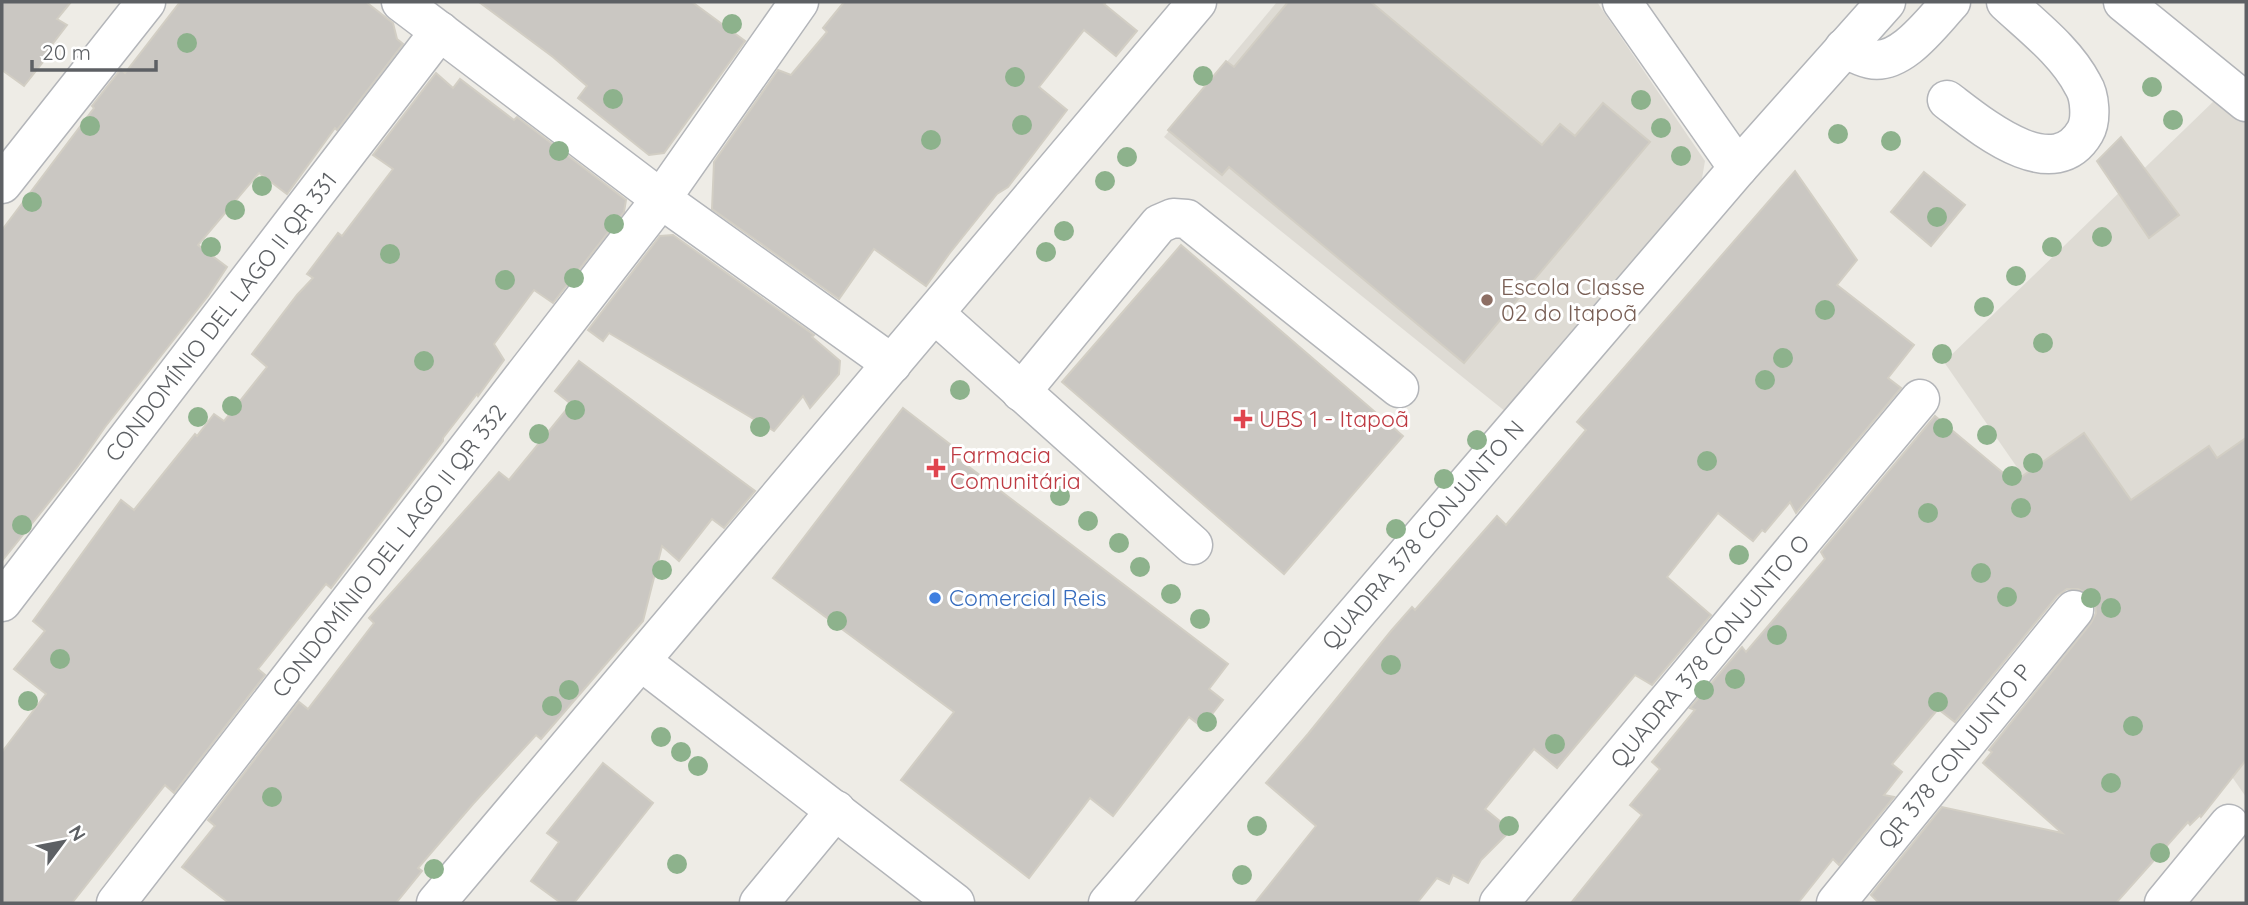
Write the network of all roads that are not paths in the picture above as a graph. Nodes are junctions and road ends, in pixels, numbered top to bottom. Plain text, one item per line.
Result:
1 (146, 2) edge
2 (401, 2) edge
3 (799, 2) edge
4 (1197, 2) edge
5 (1622, 2) edge
6 (1886, 2) edge
7 (1951, 2) edge
8 (2007, 2) edge
9 (2123, 2) edge
10 (440, 32) junction
11 (1844, 48) junction
12 (1947, 100) dead end
13 (2246, 102) edge
14 (1738, 168) junction
15 (2, 184) edge
16 (661, 199) junction
17 (935, 314) junction
18 (892, 364) junction
19 (1399, 388) dead end
20 (1021, 392) junction
21 (1920, 399) dead end
22 (1193, 545) dead end
23 (2, 602) edge
24 (2074, 610) dead end
25 (642, 662) junction
26 (836, 810) junction
27 (2229, 824) dead end
28 (116, 903) edge
29 (436, 903) edge
30 (759, 903) edge
31 (956, 903) edge
32 (1108, 903) edge
33 (1499, 903) edge
34 (1836, 903) edge
35 (2164, 903) edge

1 - 15 street
2 - 10 street
3 - 16 street, CONDOMÍNIO DEL LAGO II QR 332
4 - 17 street
5 - 14 street
6 - 11 street, QUADRA 378 CONJUNTO N
7 - 11 street
8 - 12 street
9 - 13 street
10 - 16 street
10 - 23 street, CONDOMÍNIO DEL LAGO II QR 331
11 - 14 street, QUADRA 378 CONJUNTO N
14 - 32 street, QUADRA 378 CONJUNTO N
16 - 18 street
16 - 28 street, CONDOMÍNIO DEL LAGO II QR 332
17 - 18 street
17 - 20 street
18 - 25 street
19 - 20 street
20 - 22 street
21 - 33 street, QUADRA 378 CONJUNTO O
24 - 34 street, QR 378 CONJUNTO P
25 - 26 street
25 - 29 street
26 - 30 street
26 - 31 street
27 - 35 street

